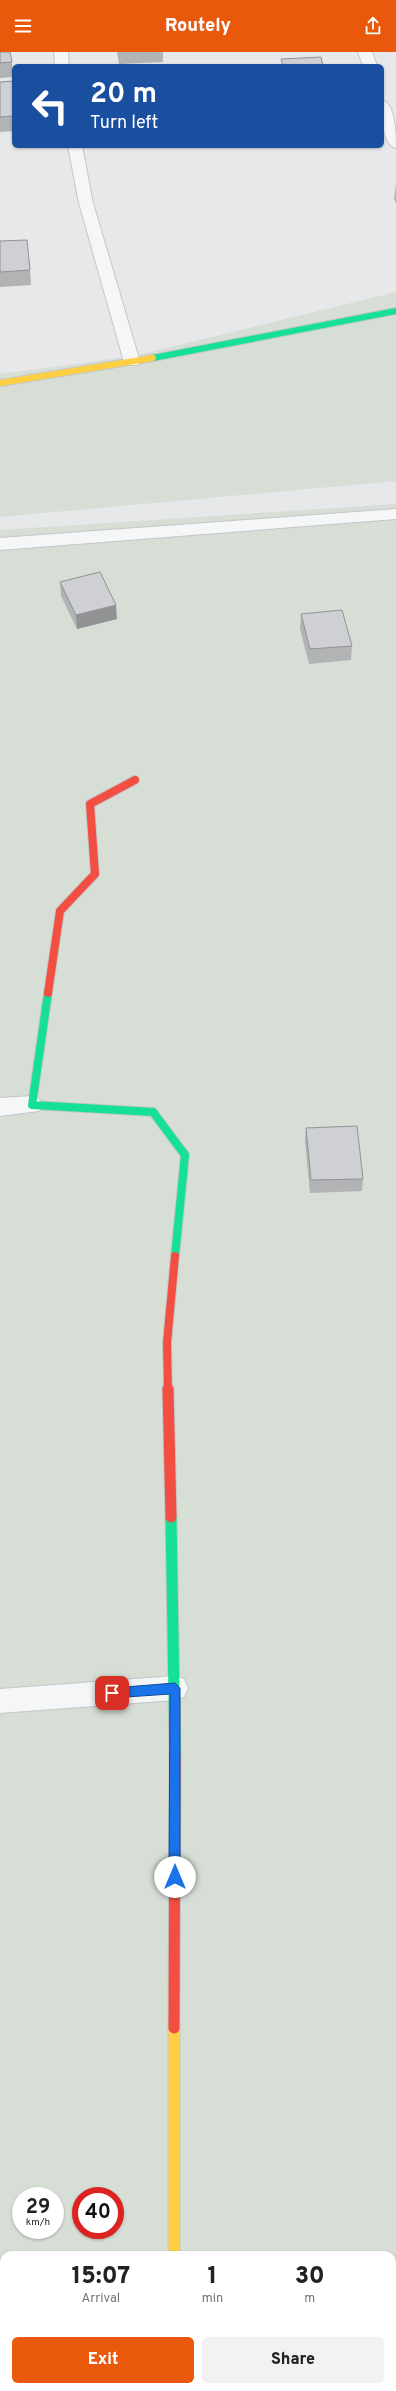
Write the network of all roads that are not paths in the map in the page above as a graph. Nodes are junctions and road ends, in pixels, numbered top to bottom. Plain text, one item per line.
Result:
1 (61, 52) edge
2 (365, 52) edge
3 (62, 64) edge
4 (369, 64) edge
5 (384, 110) edge
6 (396, 144) edge
7 (75, 148) edge
8 (396, 312) edge
9 (132, 362) junction
10 (0, 383) edge
11 (396, 514) edge
12 (0, 544) edge
13 (135, 780) dead end
14 (32, 1104) junction
15 (0, 1107) edge
16 (175, 1688) junction
17 (0, 1701) edge
18 (174, 2251) edge

1 - 3 street
2 - 4 street
5 - 6 street
7 - 9 street
8 - 9 street
9 - 10 street
11 - 12 street
13 - 14 street
14 - 15 street
14 - 16 street
16 - 17 street
16 - 18 street

